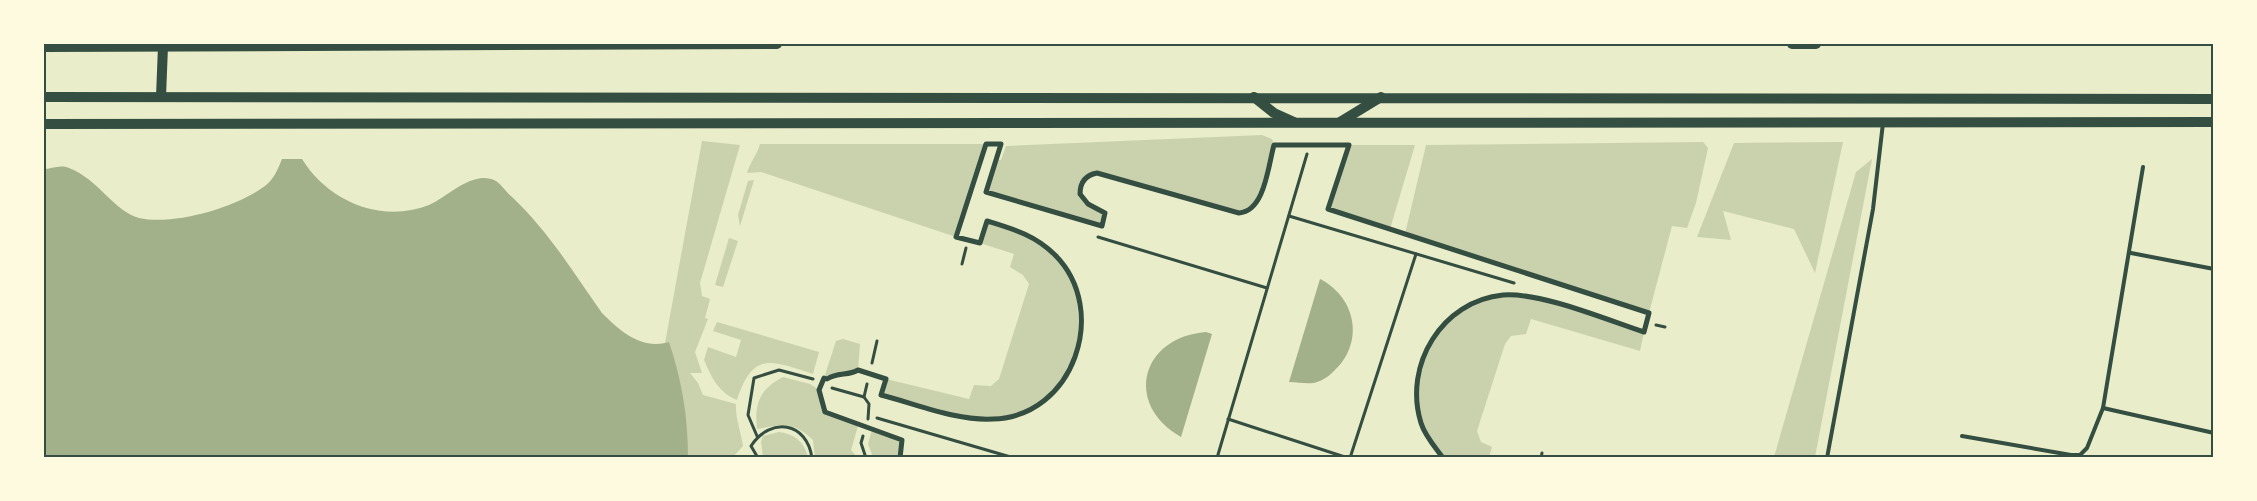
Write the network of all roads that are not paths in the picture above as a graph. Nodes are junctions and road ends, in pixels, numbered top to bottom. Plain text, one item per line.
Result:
1 (777, 44) edge
2 (1792, 44) edge
3 (1803, 44) edge
4 (1816, 44) edge
5 (376, 45) edge
6 (162, 46) junction
7 (44, 47) edge
8 (44, 97) edge
9 (161, 97) junction
10 (1254, 97) junction
11 (1381, 97) junction
12 (2214, 99) edge
13 (1883, 122) junction
14 (2214, 122) edge
15 (1296, 123) junction
16 (1337, 123) junction
17 (44, 124) edge
18 (2143, 167) dead end
19 (2131, 253) junction
20 (2214, 269) edge
21 (2103, 408) junction
22 (2214, 433) edge
23 (1962, 436) dead end
24 (900, 458) edge
25 (1443, 458) edge
26 (1827, 458) edge

1 - 5 main road
2 - 3 main road
3 - 4 main road
5 - 6 main road
6 - 7 main road
6 - 9 main road
8 - 9 main road
9 - 10 main road
10 - 11 main road
10 - 15 main road
11 - 12 main road
11 - 16 main road
13 - 14 main road
13 - 16 main road
13 - 26 lane
15 - 16 main road
15 - 17 main road
18 - 19 lane
19 - 20 lane
19 - 21 lane
21 - 22 lane
21 - 23 lane
24 - 25 street

